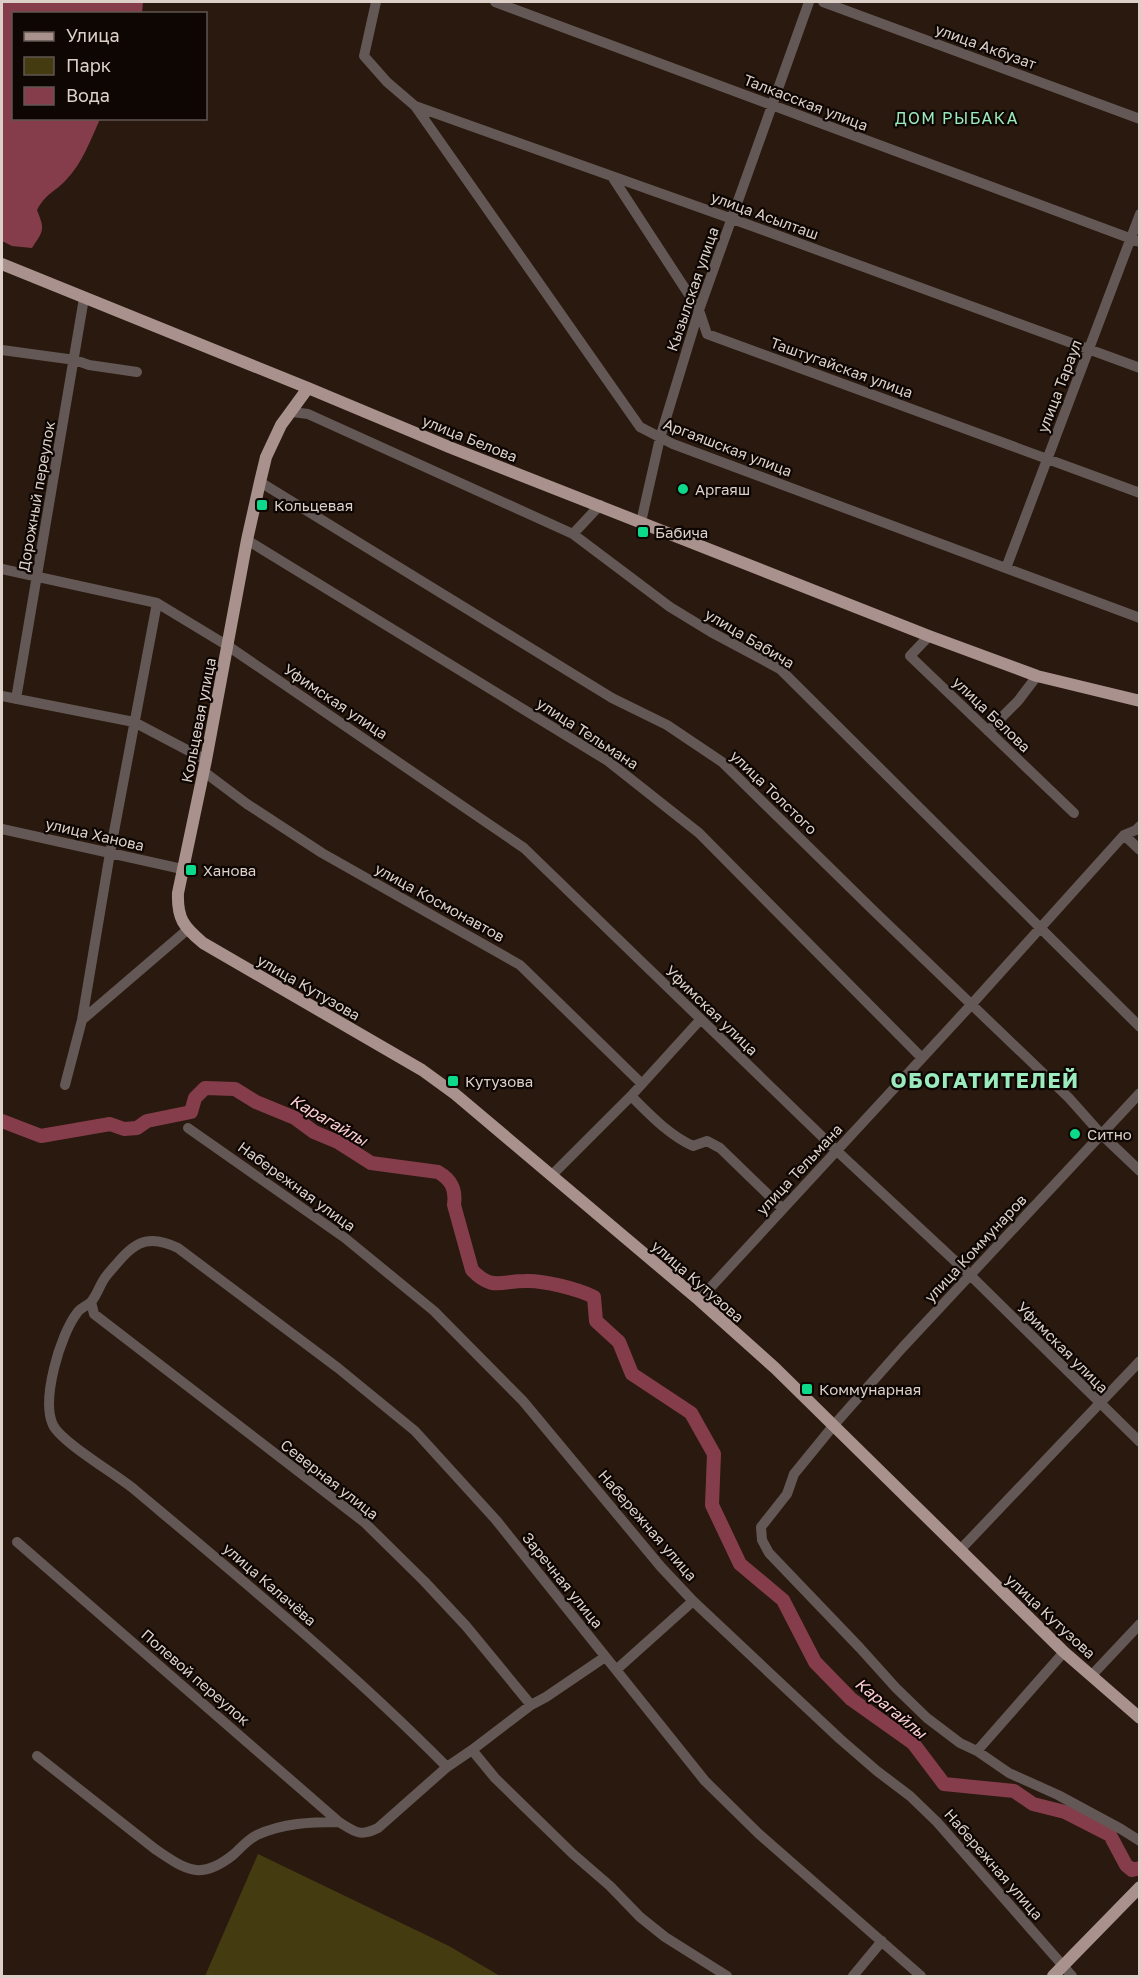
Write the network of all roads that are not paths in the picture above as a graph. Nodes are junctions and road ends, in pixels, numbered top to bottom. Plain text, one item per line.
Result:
1 (376, 2) edge
2 (495, 2) edge
3 (809, 2) edge
4 (823, 2) edge
5 (772, 105) junction
6 (415, 106) junction
7 (1140, 119) edge
8 (613, 178) junction
9 (1140, 214) edge
10 (731, 219) junction
11 (1135, 241) edge
12 (2, 264) edge
13 (84, 298) junction
14 (699, 310) junction
15 (2, 350) edge
16 (1089, 350) junction
17 (75, 360) junction
18 (1140, 368) edge
19 (136, 372) dead end
20 (308, 388) junction
21 (292, 412) junction
22 (660, 438) junction
23 (1048, 458) junction
24 (260, 482) junction
25 (1140, 493) edge
26 (600, 505) junction
27 (641, 522) junction
28 (573, 534) junction
29 (247, 540) junction
30 (1006, 568) junction
31 (2, 569) edge
32 (38, 576) junction
33 (157, 603) junction
34 (1140, 618) edge
35 (929, 636) junction
36 (228, 645) junction
37 (1037, 676) junction
38 (2, 696) edge
39 (16, 699) junction
40 (1140, 701) edge
41 (134, 722) junction
42 (988, 731) junction
43 (205, 766) junction
44 (1074, 813) dead end
45 (1140, 826) edge
46 (2, 829) edge
47 (1124, 835) junction
48 (1140, 850) edge
49 (110, 853) junction
50 (182, 870) junction
51 (1039, 927) junction
52 (188, 930) junction
53 (971, 1005) junction
54 (82, 1020) junction
55 (700, 1020) junction
56 (1140, 1027) edge
57 (921, 1057) junction
58 (65, 1084) dead end
59 (642, 1084) junction
60 (1140, 1093) edge
61 (631, 1096) junction
62 (188, 1128) dead end
63 (1101, 1134) junction
64 (837, 1151) junction
65 (1140, 1171) edge
66 (552, 1176) junction
67 (783, 1209) junction
68 (969, 1275) junction
69 (699, 1300) junction
70 (91, 1302) junction
71 (1140, 1361) edge
72 (1099, 1403) junction
73 (834, 1425) junction
74 (1140, 1442) edge
75 (17, 1542) dead end
76 (960, 1550) junction
77 (693, 1600) junction
78 (1140, 1624) edge
79 (1064, 1652) junction
80 (605, 1657) junction
81 (616, 1671) junction
82 (1092, 1675) junction
83 (531, 1705) junction
84 (1140, 1718) edge
85 (472, 1750) junction
86 (977, 1751) junction
87 (37, 1756) dead end
88 (447, 1767) junction
89 (339, 1822) junction
90 (1140, 1842) edge
91 (1140, 1887) edge
92 (882, 1941) junction
93 (1063, 1966) junction
94 (727, 1977) edge
95 (853, 1977) edge
96 (921, 1977) edge
97 (1053, 1977) edge
98 (1072, 1977) edge

1 - 6 street, улица Асылташ
2 - 5 street, Талкасская улица
3 - 5 street, Кызылская улица
4 - 7 street, улица Акбузат
5 - 10 street, Кызылская улица
5 - 11 street, Талкасская улица
6 - 8 street, улица Асылташ
6 - 22 street, Аргаяшская улица
8 - 10 street, улица Асылташ
8 - 14 street, Таштугайская улица
9 - 11 street, улица Тараул
10 - 14 street, Кызылская улица
10 - 16 street, улица Асылташ
11 - 16 street, улица Тараул
12 - 13 main road, улица Белова
13 - 17 street, Дорожный переулок
13 - 20 main road, улица Белова
14 - 22 street, Кызылская улица
14 - 23 street, Таштугайская улица
15 - 17 street
16 - 18 street, улица Асылташ
16 - 23 street, улица Тараул
17 - 19 street
17 - 32 street, Дорожный переулок
20 - 21 main road, Кольцевая улица
20 - 26 main road, улица Белова
21 - 24 main road, Кольцевая улица
21 - 28 street, улица Бабича
22 - 27 street, Кызылская улица
22 - 30 street, Аргаяшская улица
23 - 25 street, Таштугайская улица
23 - 30 street, улица Тараул
24 - 29 main road, Кольцевая улица
24 - 53 street, улица Толстого
26 - 27 main road, улица Белова
26 - 28 street
27 - 35 main road, улица Белова
28 - 51 street, улица Бабича
29 - 36 main road, Кольцевая улица
29 - 57 street, улица Тельмана
30 - 34 street, Аргаяшская улица
31 - 32 street, Уфимская улица
32 - 33 street, Уфимская улица
32 - 39 street, Дорожный переулок
33 - 36 street, Уфимская улица
33 - 41 street
35 - 37 main road, улица Белова
35 - 42 street, улица Белова
36 - 43 main road, Кольцевая улица
36 - 55 street, Уфимская улица
37 - 40 main road, улица Белова
37 - 42 street
38 - 39 street, улица Космонавтов
39 - 41 street, улица Космонавтов
41 - 43 street, улица Космонавтов
41 - 49 street
42 - 44 street, улица Белова
43 - 50 main road, Кольцевая улица
43 - 59 street, улица Космонавтов
45 - 47 street
46 - 49 street, улица Ханова
47 - 48 street
47 - 51 street
49 - 50 street, улица Ханова
49 - 54 street
50 - 52 main road, Кольцевая улица
51 - 53 street, улица Тельмана
51 - 56 street, улица Бабича
52 - 54 street
52 - 66 main road, улица Кутузова
53 - 57 street, улица Тельмана
53 - 63 street, улица Толстого
54 - 58 street
55 - 59 street
55 - 64 street, Уфимская улица
57 - 64 street, улица Тельмана
59 - 61 street
60 - 63 street, улица Коммунаров
61 - 66 street
61 - 67 street
62 - 77 street, Набережная улица
63 - 65 street, улица Толстого
63 - 68 street, улица Коммунаров
64 - 67 street, улица Тельмана
64 - 68 street, Уфимская улица
66 - 69 main road, улица Кутузова
67 - 69 street, улица Тельмана
68 - 72 street, Уфимская улица
68 - 73 street, улица Коммунаров
69 - 73 main road, улица Кутузова
70 - 80 street, Заречная улица
70 - 83 street, Северная улица
70 - 88 street, улица Калачёва
71 - 72 street
72 - 74 street, Уфимская улица
72 - 76 street
73 - 76 main road, улица Кутузова
73 - 86 street, улица Коммунаров
75 - 89 street, Полевой переулок
76 - 79 main road, улица Кутузова
77 - 81 street
77 - 93 street, Набережная улица
78 - 82 street
79 - 82 main road, улица Кутузова
79 - 86 street
80 - 81 street, Заречная улица
80 - 83 street
81 - 92 street, Заречная улица
82 - 84 main road, улица Кутузова
83 - 85 street
85 - 88 street
85 - 94 street
86 - 90 street
87 - 89 street
88 - 89 street, Полевой переулок
91 - 93 main road
92 - 95 street
92 - 96 street, Заречная улица
93 - 97 main road
93 - 98 street, Набережная улица

